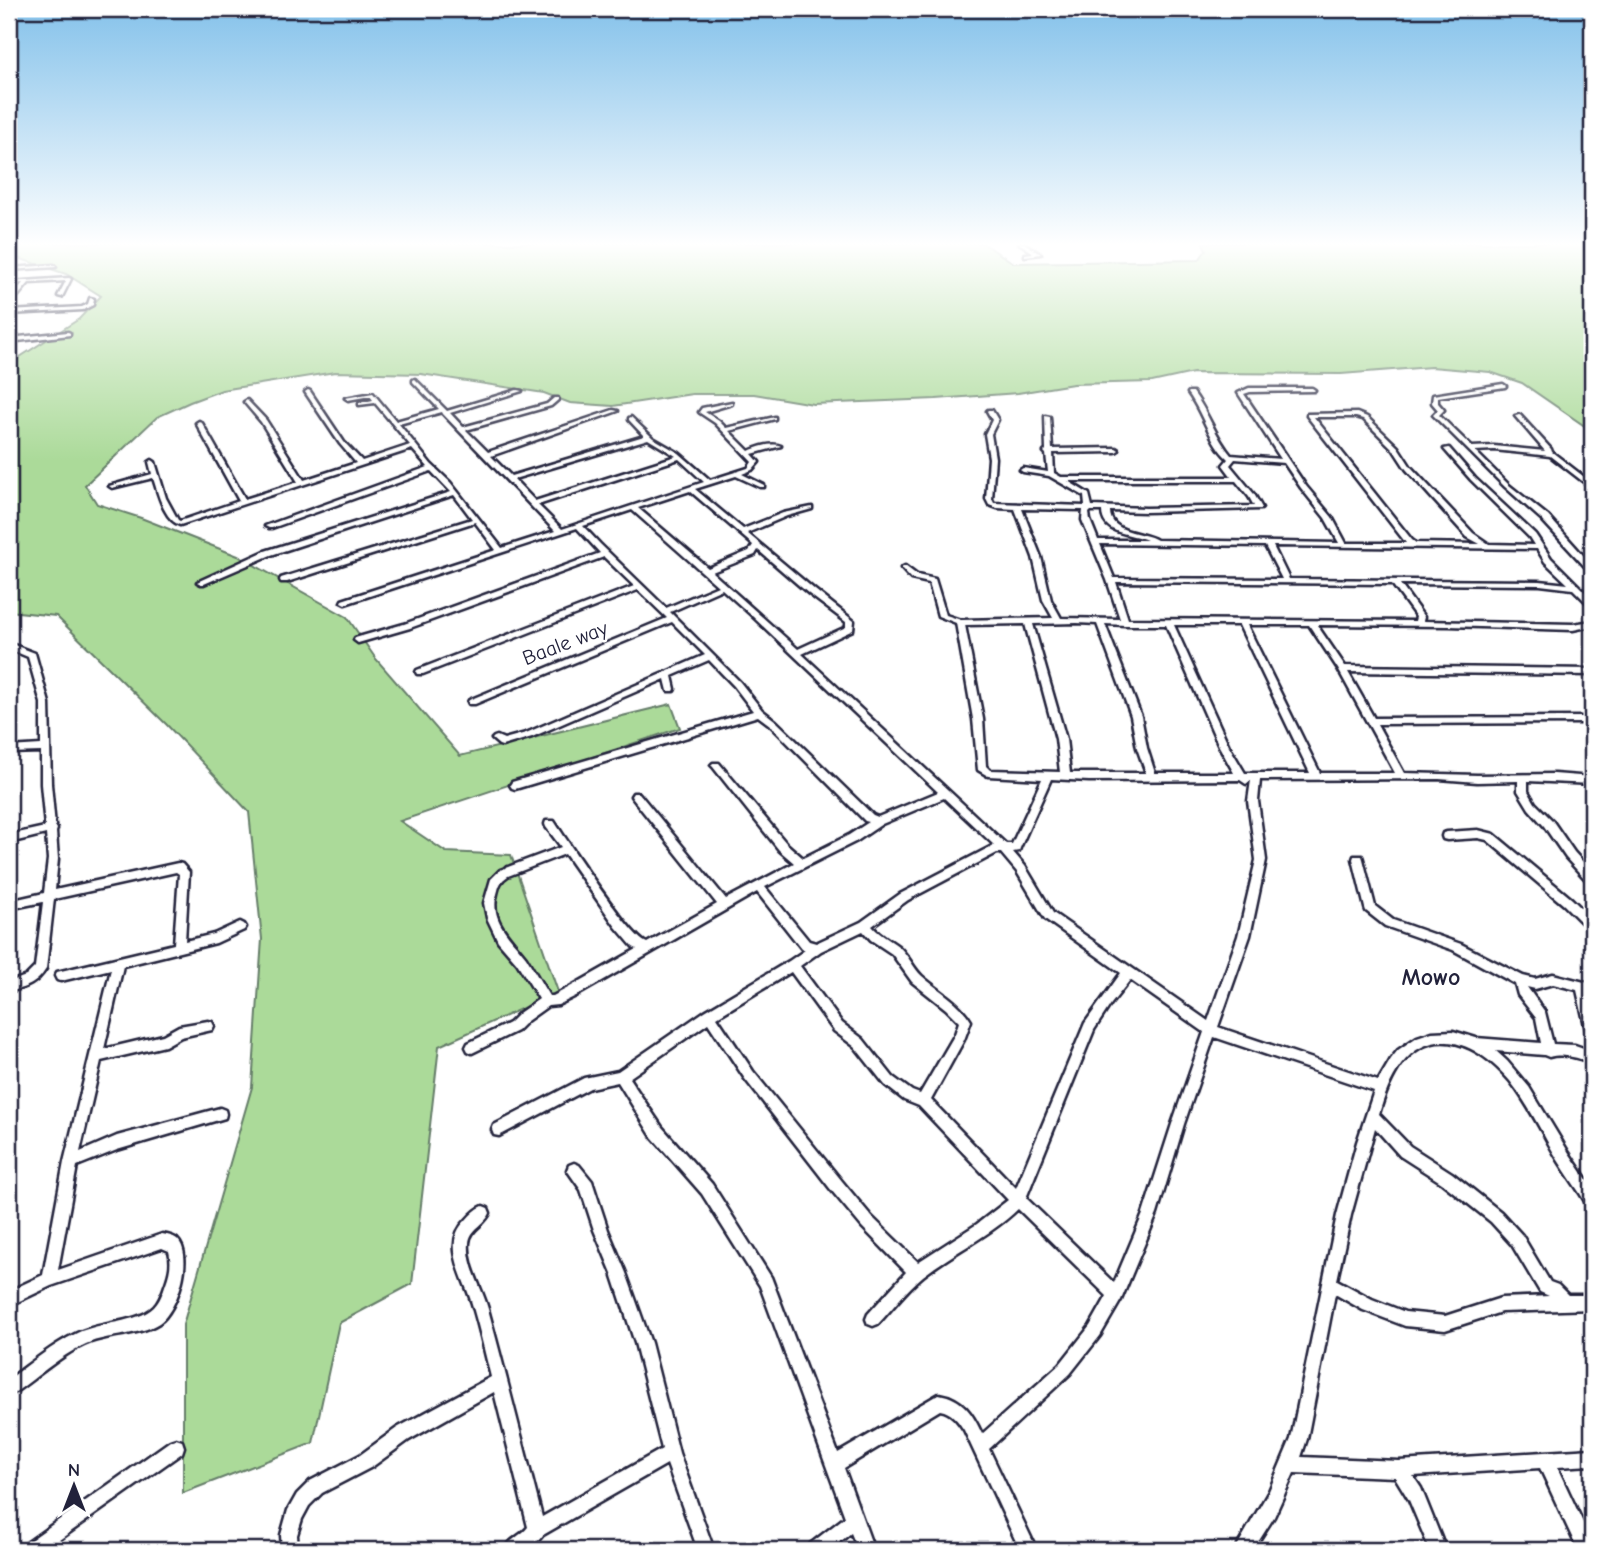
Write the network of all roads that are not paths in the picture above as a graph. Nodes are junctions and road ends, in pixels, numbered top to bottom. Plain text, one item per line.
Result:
1 (68, 334) dead end
2 (9, 340) edge
3 (415, 381) dead end
4 (1503, 386) dead end
5 (1312, 390) dead end
6 (519, 391) dead end
7 (308, 392) dead end
8 (1191, 393) dead end
9 (348, 398) dead end
10 (556, 399) dead end
11 (375, 401) junction
12 (247, 402) dead end
13 (730, 403) dead end
14 (361, 404) dead end
15 (614, 411) dead end
16 (990, 411) dead end
17 (443, 412) junction
18 (1518, 416) dead end
19 (1047, 417) dead end
20 (773, 418) dead end
21 (631, 419) dead end
22 (199, 423) dead end
23 (396, 423) junction
24 (464, 429) junction
25 (725, 430) junction
26 (648, 437) junction
27 (414, 446) junction
28 (778, 446) dead end
29 (1447, 449) dead end
30 (1471, 449) junction
31 (1116, 450) dead end
32 (1047, 452) junction
33 (1548, 453) junction
34 (747, 454) junction
35 (486, 455) junction
36 (680, 457) junction
37 (1231, 459) junction
38 (152, 461) dead end
39 (1286, 461) junction
40 (361, 464) junction
41 (432, 468) junction
42 (1023, 470) dead end
43 (737, 474) junction
44 (1051, 474) junction
45 (156, 475) junction
46 (511, 478) junction
47 (1237, 479) junction
48 (1066, 480) junction
49 (302, 482) junction
50 (708, 482) junction
51 (112, 486) dead end
52 (762, 486) dead end
53 (1592, 486) edge
54 (690, 488) junction
55 (454, 494) junction
56 (1516, 496) junction
57 (1088, 499) junction
58 (243, 502) junction
59 (536, 503) junction
60 (634, 508) junction
61 (810, 508) dead end
62 (1018, 508) junction
63 (1104, 508) junction
64 (1089, 509) junction
65 (1507, 509) junction
66 (475, 520) junction
67 (269, 526) dead end
68 (579, 526) junction
69 (559, 530) junction
70 (742, 532) junction
71 (1096, 542) junction
72 (1156, 543) junction
73 (1473, 543) junction
74 (1268, 544) junction
75 (1410, 544) junction
76 (757, 545) junction
77 (1344, 545) junction
78 (500, 551) junction
79 (1540, 551) junction
80 (765, 552) junction
81 (751, 553) junction
82 (605, 554) junction
83 (905, 568) dead end
84 (1592, 569) edge
85 (708, 571) junction
86 (284, 580) dead end
87 (1111, 580) junction
88 (201, 582) dead end
89 (1287, 582) junction
90 (1395, 583) junction
91 (724, 586) junction
92 (639, 587) junction
93 (1575, 587) junction
94 (345, 602) dead end
95 (1592, 603) edge
96 (666, 611) junction
97 (673, 619) junction
98 (1058, 621) junction
99 (960, 622) junction
100 (1030, 623) junction
101 (1101, 623) junction
102 (1125, 623) junction
103 (1170, 624) junction
104 (1242, 624) junction
105 (1419, 624) junction
106 (1313, 625) junction
107 (1592, 625) edge
108 (358, 640) dead end
109 (9, 646) edge
110 (797, 653) junction
111 (710, 656) junction
112 (1342, 669) junction
113 (420, 672) dead end
114 (1592, 672) edge
115 (668, 675) junction
116 (671, 689) dead end
117 (472, 702) dead end
118 (759, 712) junction
119 (1592, 720) edge
120 (1371, 721) junction
121 (497, 739) dead end
122 (46, 748) junction
123 (9, 750) edge
124 (716, 765) dead end
125 (1065, 775) junction
126 (1151, 775) junction
127 (1048, 776) junction
128 (1317, 776) junction
129 (1244, 777) junction
130 (1256, 777) junction
131 (1402, 777) junction
132 (1592, 780) edge
133 (1523, 782) junction
134 (515, 785) dead end
135 (946, 793) junction
136 (1253, 793) junction
137 (636, 796) dead end
138 (872, 822) junction
139 (550, 824) dead end
140 (52, 829) junction
141 (1447, 836) dead end
142 (9, 839) edge
143 (568, 849) junction
144 (1004, 849) junction
145 (1358, 859) dead end
146 (803, 864) junction
147 (1592, 879) edge
148 (758, 886) junction
149 (50, 895) junction
150 (9, 905) edge
151 (724, 905) junction
152 (1592, 909) edge
153 (1580, 914) junction
154 (865, 925) junction
155 (240, 926) dead end
156 (1592, 926) edge
157 (179, 946) junction
158 (648, 948) junction
159 (804, 954) junction
160 (118, 962) junction
161 (1129, 972) junction
162 (61, 976) dead end
163 (1521, 981) junction
164 (9, 987) edge
165 (1587, 988) edge
166 (546, 1002) junction
167 (709, 1015) junction
168 (208, 1026) dead end
169 (1592, 1030) edge
170 (1212, 1031) junction
171 (1475, 1044) junction
172 (472, 1047) dead end
173 (1549, 1051) junction
174 (97, 1056) junction
175 (1592, 1057) edge
176 (621, 1076) junction
177 (1382, 1088) junction
178 (923, 1101) junction
179 (219, 1114) dead end
180 (1371, 1116) junction
181 (499, 1130) dead end
182 (71, 1162) junction
183 (574, 1170) dead end
184 (1592, 1198) edge
185 (1017, 1200) junction
186 (483, 1213) dead end
187 (917, 1272) junction
188 (49, 1280) junction
189 (1331, 1284) junction
190 (1116, 1295) junction
191 (9, 1299) edge
192 (1592, 1301) edge
193 (1564, 1302) junction
194 (873, 1319) dead end
195 (499, 1381) junction
196 (9, 1388) edge
197 (176, 1447) dead end
198 (980, 1447) junction
199 (671, 1453) junction
200 (1592, 1457) edge
201 (1545, 1460) junction
202 (834, 1465) junction
203 (1290, 1465) junction
204 (1399, 1469) junction
205 (855, 1520) junction
206 (537, 1529) junction
207 (31, 1550) edge
208 (290, 1550) edge
209 (513, 1550) edge
210 (706, 1550) edge
211 (816, 1550) edge
212 (866, 1550) edge
213 (1029, 1550) edge
214 (1243, 1550) edge
215 (1438, 1550) edge
216 (1587, 1550) edge

1 - 2 street
3 - 17 street
4 - 30 street
5 - 39 street
6 - 17 street
7 - 40 street
8 - 37 street
9 - 11 street
10 - 24 street
11 - 14 street
11 - 23 street
12 - 49 street
13 - 25 street
15 - 35 street
16 - 62 street
17 - 23 street
17 - 24 street
18 - 33 street
19 - 32 street
20 - 25 street
21 - 26 street
22 - 58 street
23 - 27 street
24 - 35 street
25 - 34 street
26 - 36 street
26 - 46 street
27 - 40 street
27 - 41 street
28 - 34 street
29 - 65 street
30 - 33 street
30 - 56 street
31 - 32 street
32 - 44 street
33 - 53 street
34 - 43 street
35 - 46 street
36 - 50 street
36 - 59 street
37 - 39 street
37 - 47 street
38 - 45 street
39 - 77 street
40 - 49 street
41 - 55 street
41 - 67 street
42 - 44 street
43 - 50 street
43 - 52 street
44 - 48 street
45 - 51 street
45 - 58 street
46 - 59 street
47 - 48 street
47 - 63 street
48 - 57 street
49 - 58 street
50 - 54 street
54 - 60 street
54 - 70 street
55 - 66 street
55 - 88 street
56 - 65 street
56 - 84 street
57 - 63 street
57 - 64 street
59 - 69 street
60 - 68 street
60 - 85 street
61 - 70 street
62 - 64 street
62 - 98 street
63 - 64 street
63 - 72 street
64 - 71 street
65 - 79 street
66 - 78 street
66 - 86 street
68 - 69 street
68 - 82 street
69 - 78 street
70 - 76 street
71 - 72 street
71 - 87 street
72 - 74 street
73 - 75 street
73 - 75 street
73 - 79 street
74 - 77 street
74 - 89 street
75 - 77 street
76 - 80 street
76 - 81 street
78 - 94 street
79 - 93 street
80 - 81 street
80 - 110 street
81 - 85 street
82 - 92 street
82 - 108 street
83 - 99 street
85 - 91 street
87 - 89 street
87 - 102 street
89 - 90 street
90 - 93 street
90 - 105 street
91 - 96 street
91 - 110 street
92 - 96 street
92 - 113 street
93 - 95 street
96 - 97 street
97 - 111 street
97 - 117 street, Baale way
98 - 100 street
98 - 101 street
99 - 100 street
99 - 127 street
100 - 125 street
101 - 102 street
101 - 126 street
102 - 103 street
103 - 104 street
103 - 129 street
104 - 106 street
104 - 128 street
105 - 106 street
105 - 107 street
106 - 112 street
109 - 122 street
110 - 135 street
111 - 115 street
111 - 118 street
112 - 114 street
112 - 120 street
115 - 116 street
115 - 121 street
118 - 134 street
118 - 138 street
119 - 120 street
120 - 131 street
122 - 123 street
122 - 140 street
124 - 146 street
125 - 126 street
125 - 127 street
126 - 129 street
127 - 144 street
128 - 130 street
128 - 131 street
129 - 130 street
129 - 136 street
130 - 136 street
131 - 133 street
132 - 133 street
133 - 147 street
135 - 138 street
135 - 144 street
136 - 170 street
137 - 151 street
138 - 146 street
139 - 143 street
140 - 142 street
140 - 149 street
141 - 153 street
143 - 158 street
143 - 166 street
144 - 154 street
144 - 161 street
145 - 163 street
146 - 148 street
148 - 151 street
148 - 159 street
149 - 150 street
149 - 157 street
149 - 164 street
151 - 158 street
152 - 153 street
153 - 156 street
154 - 159 street
154 - 178 street
155 - 157 street
157 - 160 street
158 - 166 street
159 - 167 street
159 - 178 street
160 - 162 street
160 - 174 street
161 - 170 street
161 - 185 street
163 - 165 street
163 - 173 street
165 - 169 street
166 - 172 street
167 - 176 street
167 - 187 street
168 - 174 street
170 - 177 street
170 - 190 street
171 - 173 street
171 - 177 street
171 - 184 street
173 - 175 street
174 - 182 street
176 - 181 street
176 - 202 street
177 - 180 street
178 - 185 street
179 - 182 street
180 - 189 street
180 - 193 street
182 - 188 street
183 - 199 street
185 - 187 street
185 - 190 street
186 - 195 street
187 - 194 street
188 - 191 street
188 - 196 street
189 - 193 street
189 - 203 street
190 - 198 street
192 - 193 street
195 - 206 street
195 - 208 street
197 - 207 street
198 - 202 street
198 - 213 street
199 - 206 street
199 - 210 street
200 - 201 street
201 - 204 street
201 - 216 street
202 - 205 street
203 - 204 street
203 - 214 street
204 - 215 street
205 - 211 street
205 - 212 street
206 - 209 street

